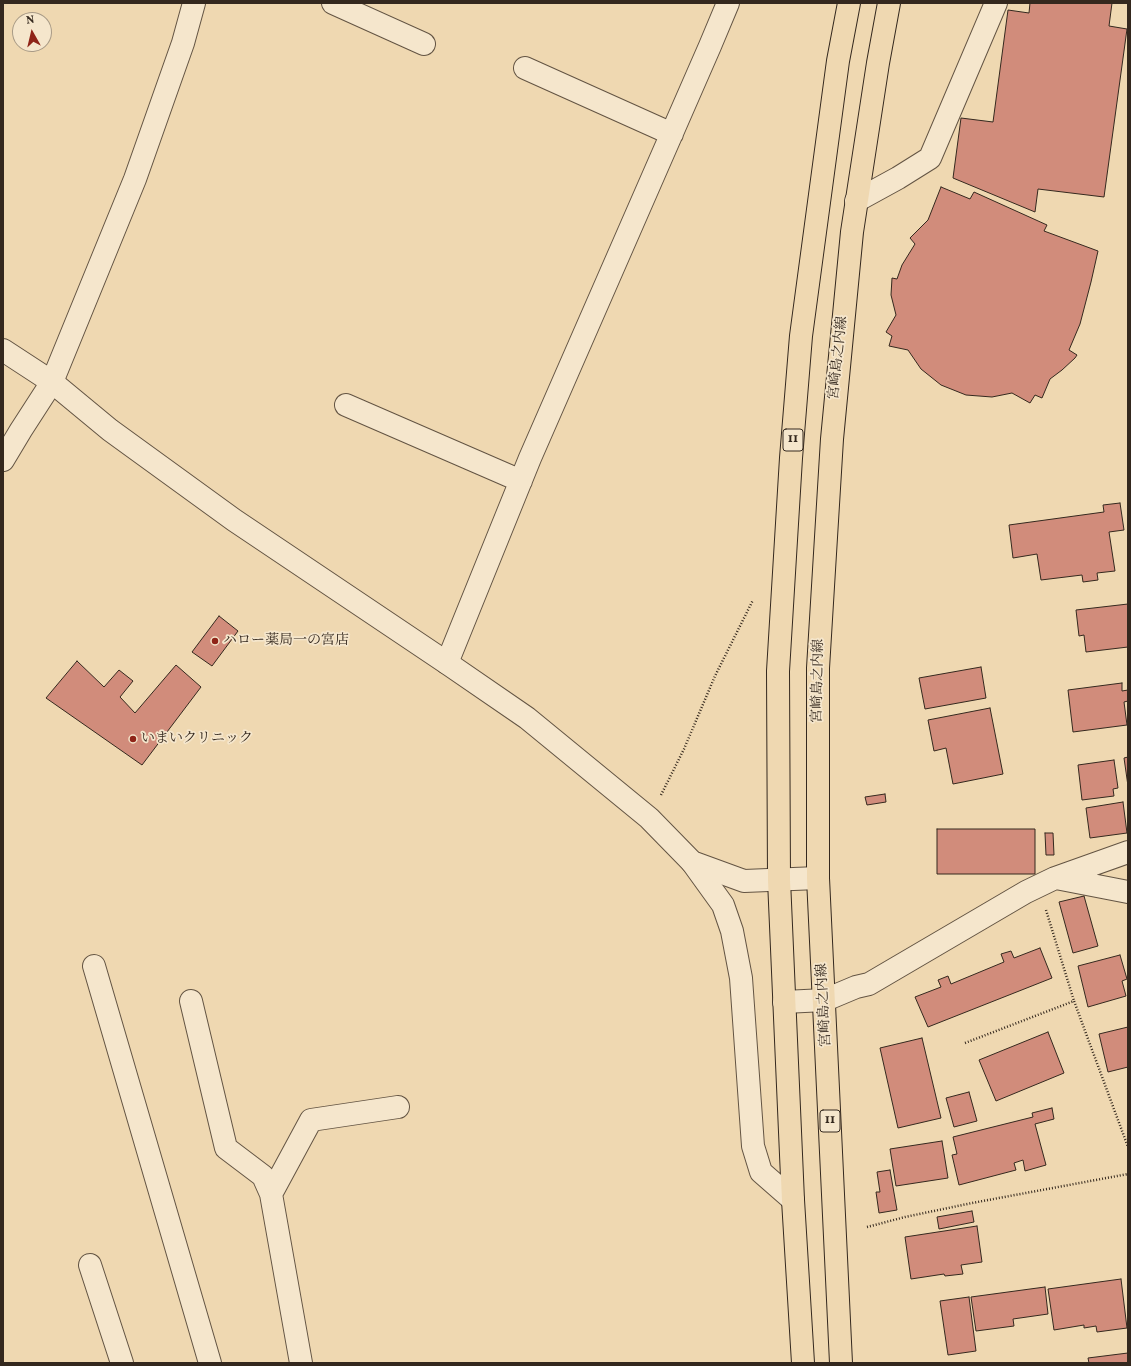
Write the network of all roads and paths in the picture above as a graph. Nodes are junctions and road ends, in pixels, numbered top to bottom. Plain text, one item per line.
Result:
1 (194, 3) edge
2 (333, 3) edge
3 (728, 3) edge
4 (849, 3) edge
5 (889, 3) edge
6 (996, 3) edge
7 (424, 44) dead end
8 (525, 68) dead end
9 (672, 134) junction
10 (856, 202) junction
11 (3, 350) edge
12 (52, 382) junction
13 (346, 405) dead end
14 (3, 460) edge
15 (520, 481) junction
16 (754, 600) dead end
17 (447, 663) junction
18 (649, 818) junction
19 (1128, 852) edge
20 (692, 862) junction
21 (818, 878) junction
22 (779, 880) junction
23 (1047, 882) junction
24 (1128, 892) edge
25 (94, 966) dead end
26 (825, 1000) junction
27 (1074, 1001) junction
28 (191, 1002) dead end
29 (784, 1002) junction
30 (965, 1043) dead end
31 (398, 1107) dead end
32 (1128, 1147) edge
33 (1128, 1174) edge
34 (271, 1194) junction
35 (793, 1200) junction
36 (867, 1227) dead end
37 (90, 1265) dead end
38 (122, 1363) edge
39 (210, 1363) edge
40 (301, 1363) edge
41 (803, 1363) edge
42 (841, 1363) edge

1 - 12 street
2 - 7 street
3 - 9 street
4 - 22 main road, 11
5 - 10 main road, 宮崎島之内線 / 11
6 - 10 street
8 - 9 street
9 - 15 street
10 - 21 main road, 宮崎島之内線 / 11
11 - 12 street
12 - 14 street
12 - 17 street
13 - 15 street
15 - 17 street
16 - 18 path
17 - 18 street
18 - 20 street
19 - 23 street
20 - 22 street
20 - 35 street
21 - 22 street
21 - 26 main road, 宮崎島之内線 / 11
22 - 29 main road, 11
23 - 24 street
23 - 26 street
23 - 27 path
25 - 39 street
26 - 29 street
26 - 42 main road, 宮崎島之内線 / 11
27 - 30 path
27 - 32 path
28 - 34 street
29 - 35 main road, 11
31 - 34 street
33 - 36 path
34 - 40 street
35 - 41 main road, 11
37 - 38 street

